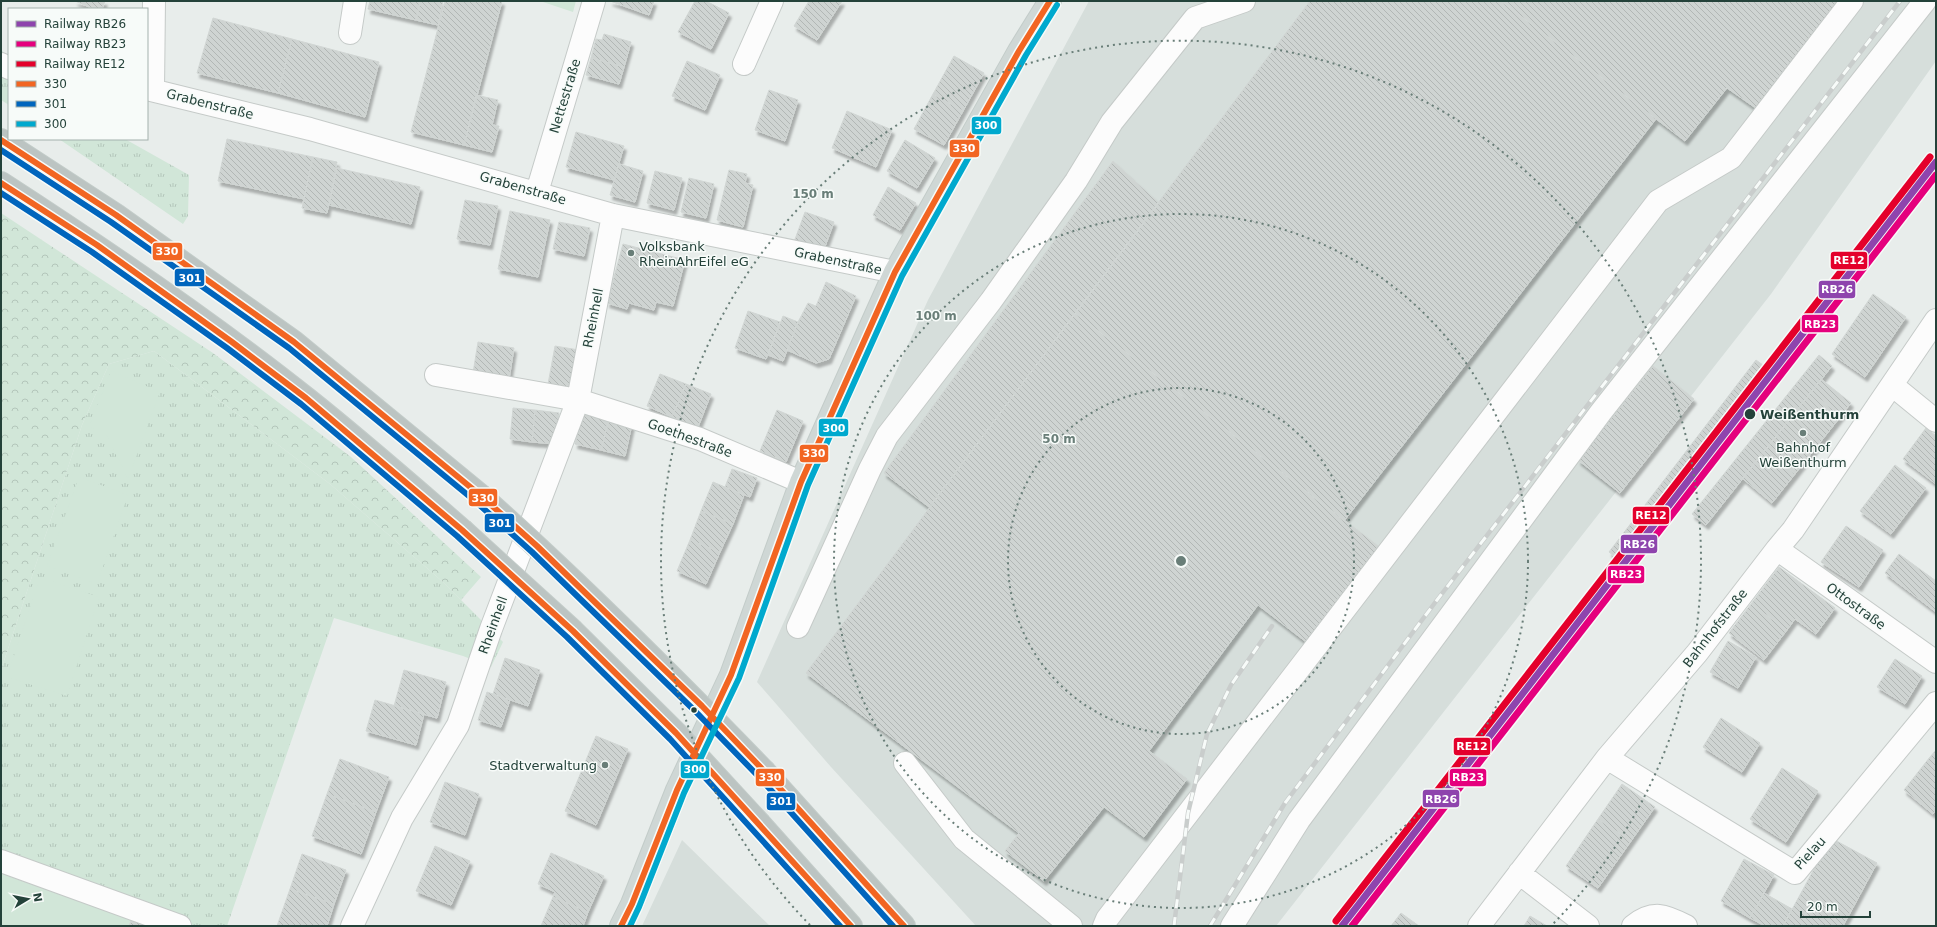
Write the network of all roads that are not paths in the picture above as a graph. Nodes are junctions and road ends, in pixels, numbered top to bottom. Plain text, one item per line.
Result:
1 (154, 1) edge
2 (355, 1) edge
3 (594, 1) edge
4 (772, 1) edge
5 (1050, 1) edge
6 (1244, 1) edge
7 (1852, 1) edge
8 (1925, 1) edge
9 (350, 33) dead end
10 (744, 64) dead end
11 (150, 90) edge
12 (1, 140) edge
13 (1, 183) edge
14 (537, 192) junction
15 (613, 215) junction
16 (895, 272) junction
17 (1936, 320) edge
18 (436, 375) dead end
19 (1892, 385) junction
20 (578, 400) junction
21 (1936, 421) edge
22 (801, 482) junction
23 (1777, 549) junction
24 (798, 626) dead end
25 (1936, 662) edge
26 (1936, 703) edge
27 (1607, 758) junction
28 (905, 763) dead end
29 (1, 861) edge
30 (1520, 873) junction
31 (180, 926) edge
32 (352, 926) edge
33 (621, 926) edge
34 (852, 926) edge
35 (904, 926) edge
36 (1071, 926) edge
37 (1104, 926) edge
38 (1232, 926) edge
39 (1479, 926) edge
40 (1588, 926) edge
41 (1633, 926) edge
42 (1686, 926) edge

1 - 11 street
2 - 9 street
3 - 14 street, Nettestraße
4 - 10 street
5 - 16 main road
6 - 24 street
7 - 37 street
8 - 38 street
11 - 14 street, Grabenstraße
12 - 35 highway, bridge
13 - 34 highway, bridge
14 - 15 street, Grabenstraße
15 - 16 street, Grabenstraße
15 - 20 street, Rheinhell
16 - 22 main road
17 - 19 street, Bahnhofstraße
18 - 20 street, Goethestraße
19 - 21 street
19 - 23 street, Bahnhofstraße
20 - 22 street, Goethestraße
20 - 32 street, Rheinhell
22 - 33 main road
23 - 25 street, Ottostraße
23 - 27 street, Bahnhofstraße
26 - 27 street, Pielau
27 - 30 street, Bahnhofstraße
28 - 36 street
29 - 31 street
30 - 39 street, Bahnhofstraße
30 - 40 street
41 - 42 street

